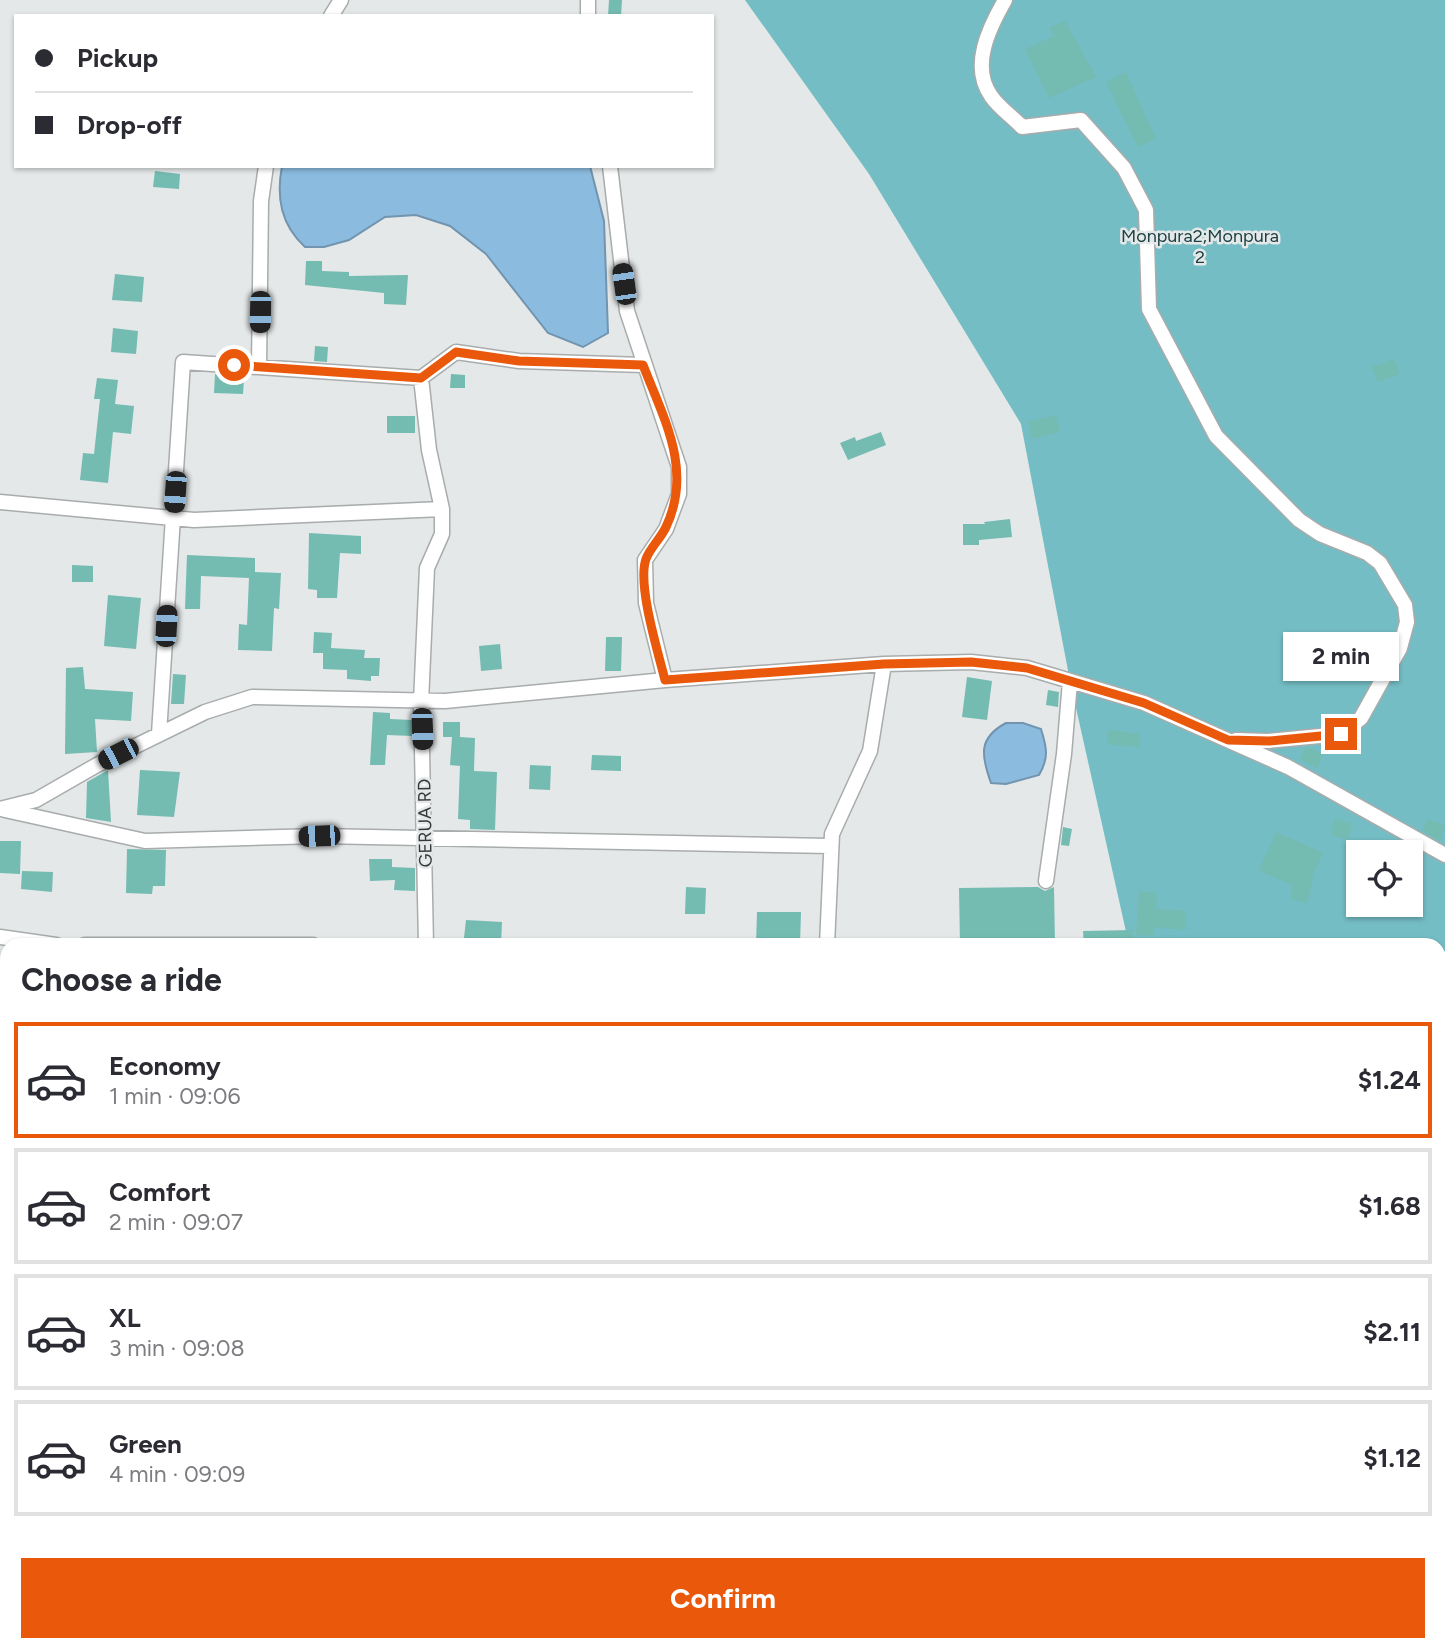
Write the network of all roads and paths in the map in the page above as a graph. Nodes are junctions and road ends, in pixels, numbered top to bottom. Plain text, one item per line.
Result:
1 (1005, 0) edge
2 (266, 168) edge
3 (610, 168) edge
4 (643, 365) junction
5 (259, 367) junction
6 (421, 378) junction
7 (0, 502) edge
8 (442, 509) junction
9 (173, 518) junction
10 (884, 664) junction
11 (665, 680) junction
12 (1070, 681) junction
13 (421, 702) junction
14 (159, 734) junction
15 (1228, 740) junction
16 (0, 809) edge
17 (426, 837) junction
18 (831, 845) junction
19 (1445, 855) edge
20 (1046, 881) dead end
21 (426, 938) edge
22 (827, 938) edge

1 - 15 street
2 - 5 street
3 - 4 street
4 - 6 street
4 - 11 street
5 - 6 street
5 - 9 street
6 - 8 street, GERUA RD
7 - 9 street
8 - 9 street
8 - 13 street, GERUA RD
9 - 14 street
10 - 11 street
10 - 12 street
10 - 18 street
11 - 13 street
12 - 15 street
12 - 20 street
13 - 14 street
13 - 17 street, GERUA RD
14 - 16 street
15 - 19 street
16 - 17 street
17 - 18 street
17 - 21 street, GERUA RD
18 - 22 street

